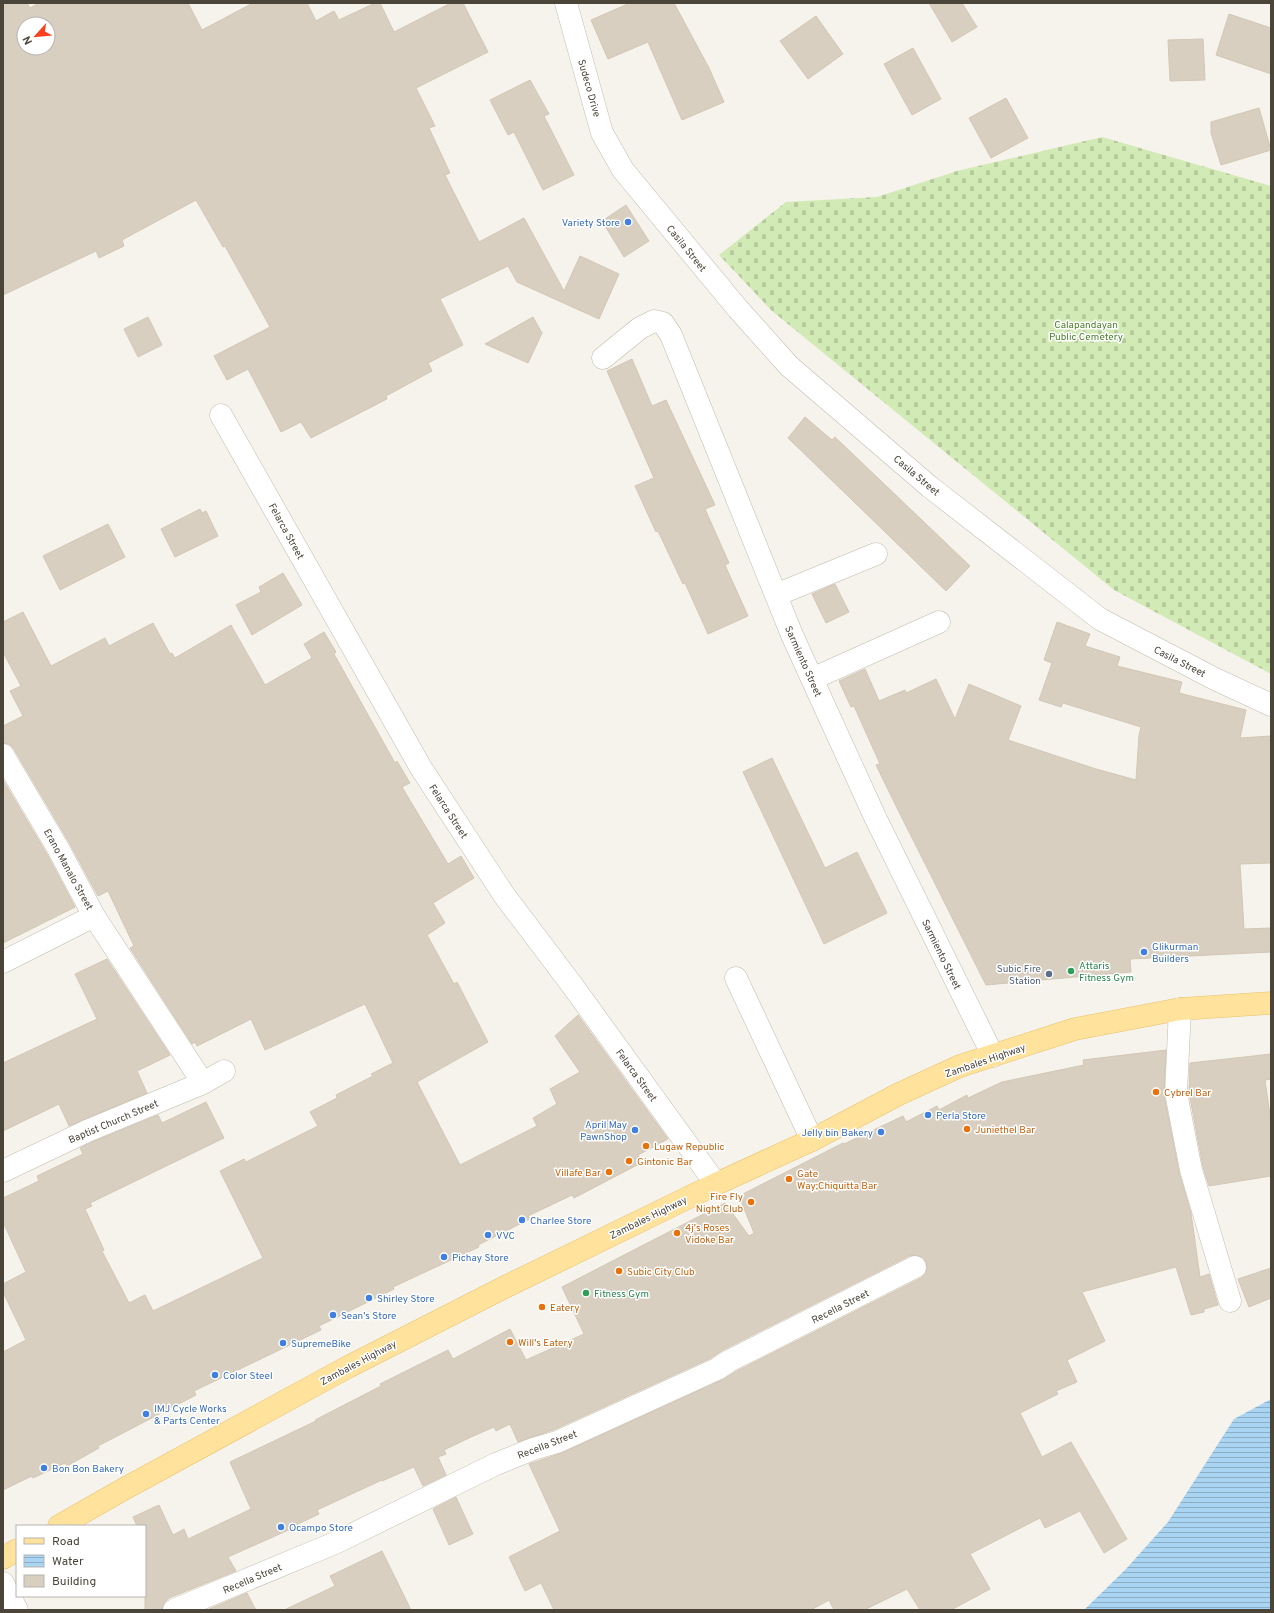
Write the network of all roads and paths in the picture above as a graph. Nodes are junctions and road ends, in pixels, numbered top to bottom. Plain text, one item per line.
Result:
1 (566, 3) edge
2 (623, 170) joint
3 (603, 358) dead end
4 (221, 415) dead end
5 (876, 554) dead end
6 (776, 595) junction
7 (939, 622) dead end
8 (812, 679) junction
9 (1271, 705) edge
10 (3, 755) edge
11 (94, 916) junction
12 (3, 962) edge
13 (736, 978) dead end
14 (1271, 1003) edge
15 (1180, 1009) junction
16 (992, 1056) junction
17 (224, 1071) dead end
18 (203, 1083) junction
19 (812, 1140) junction
20 (3, 1171) edge
21 (716, 1184) junction
22 (915, 1267) dead end
23 (1230, 1301) dead end
24 (61, 1525) edge
25 (16, 1551) edge
26 (3, 1558) edge
27 (3, 1584) edge
28 (17, 1610) edge
29 (174, 1610) edge

1 - 2 street, Sudeco Drive
2 - 9 street, Casila Street
3 - 6 street, Sarmiento Street
4 - 21 street, Felarca Street
5 - 6 street
6 - 8 street, Sarmiento Street
7 - 8 street
8 - 16 street, Sarmiento Street
10 - 11 street, Erano Manalo Street
11 - 12 street, Erano Manalo Street
11 - 18 street
13 - 19 street
14 - 15 main road, Zambales Highway
15 - 16 main road, Zambales Highway
15 - 23 street
16 - 19 main road, Zambales Highway
17 - 18 street, Baptist Church Street
18 - 20 street, Baptist Church Street
19 - 21 main road, Zambales Highway
21 - 24 main road, Zambales Highway
22 - 29 street, Recella Street
25 - 26 main road
27 - 28 street

